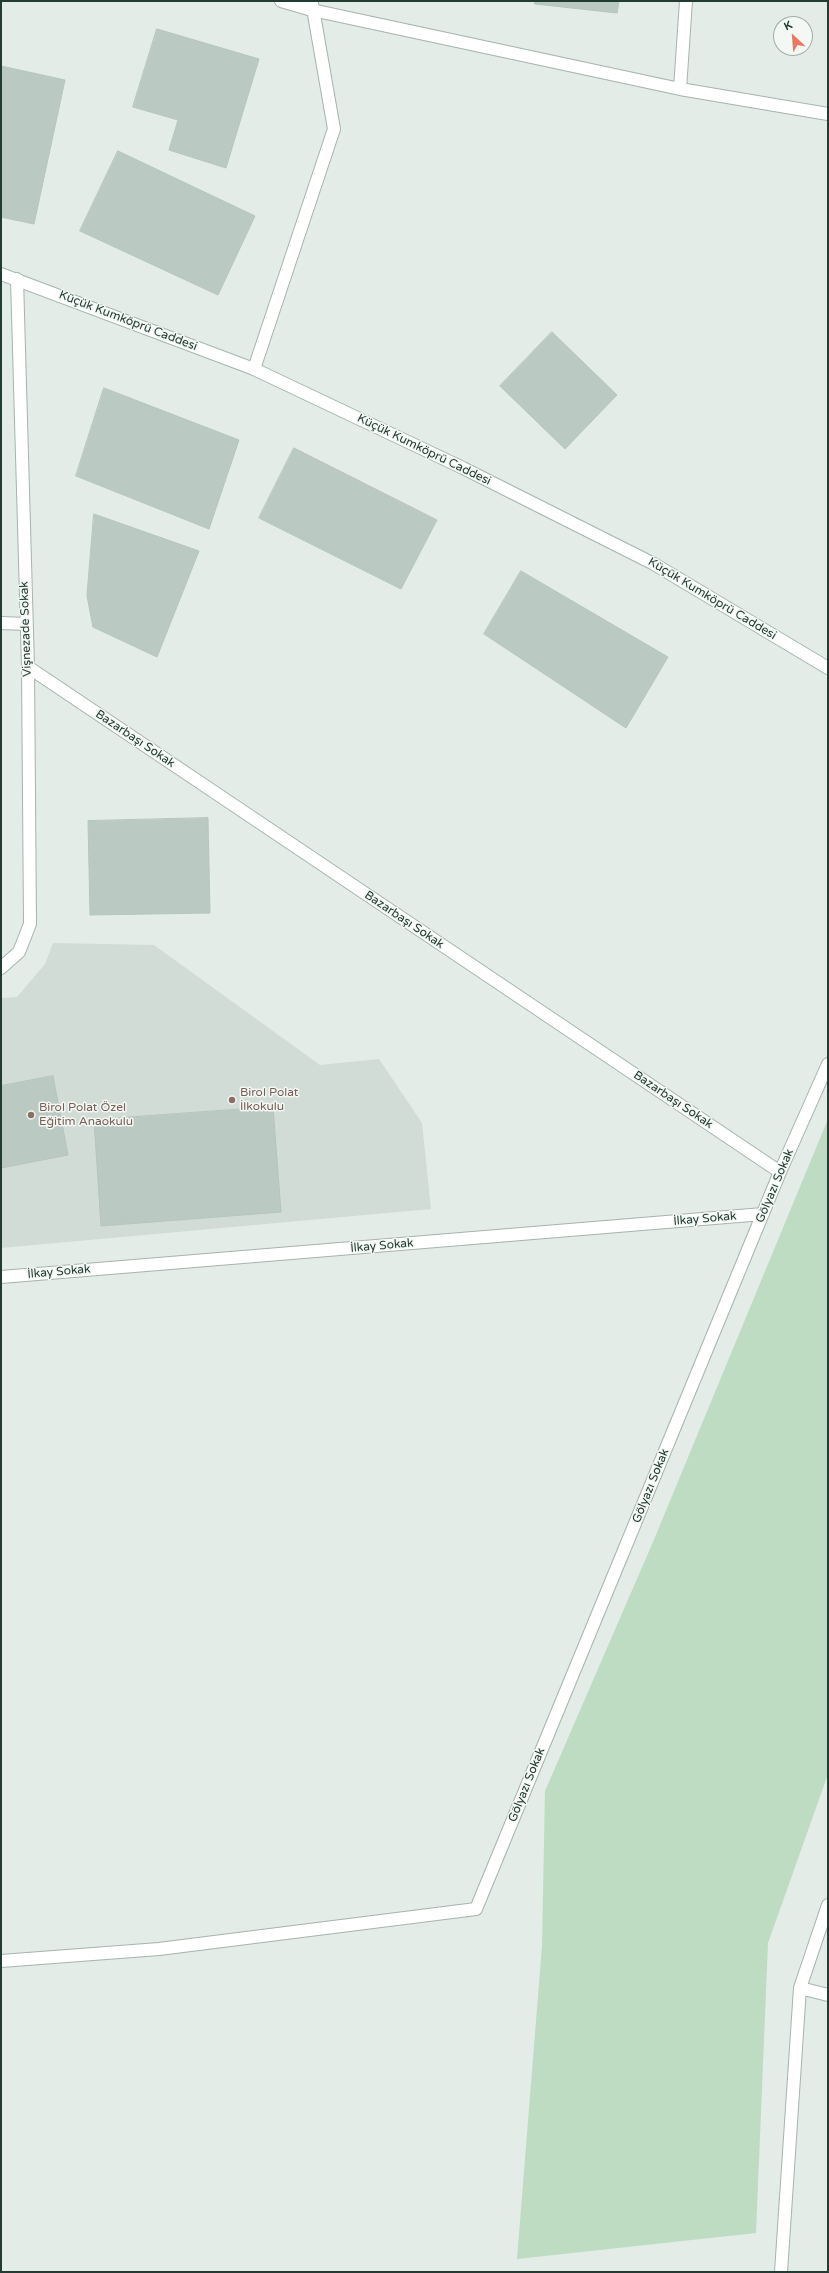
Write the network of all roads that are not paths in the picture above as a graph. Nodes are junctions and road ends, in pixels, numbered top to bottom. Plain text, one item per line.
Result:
1 (281, 1) edge
2 (686, 1) edge
3 (312, 5) edge
4 (680, 89) junction
5 (828, 114) edge
6 (1, 274) edge
7 (17, 279) junction
8 (254, 369) junction
9 (1, 624) edge
10 (26, 624) junction
11 (28, 667) junction
12 (828, 668) edge
13 (1, 968) edge
14 (828, 1064) edge
15 (780, 1172) junction
16 (763, 1214) junction
17 (1, 1277) edge
18 (828, 1905) edge
19 (1, 1960) edge
20 (800, 1988) junction
21 (828, 1994) edge
22 (781, 2272) edge

1 - 3 street
2 - 4 street
3 - 4 street
3 - 8 street
4 - 5 street
6 - 7 street, Küçük Kumköprü Caddesi
7 - 8 street, Küçük Kumköprü Caddesi
7 - 10 street, Vişnezade Sokak
8 - 12 street, Küçük Kumköprü Caddesi
9 - 10 street
10 - 11 street, Vişnezade Sokak
11 - 13 street, Vişnezade Sokak
11 - 15 street, Bazarbaşı Sokak
14 - 15 street, Gölyazı Sokak
15 - 16 street, Gölyazı Sokak
16 - 17 street, İlkay Sokak
16 - 19 street, Gölyazı Sokak
18 - 20 street
20 - 21 street
20 - 22 street

